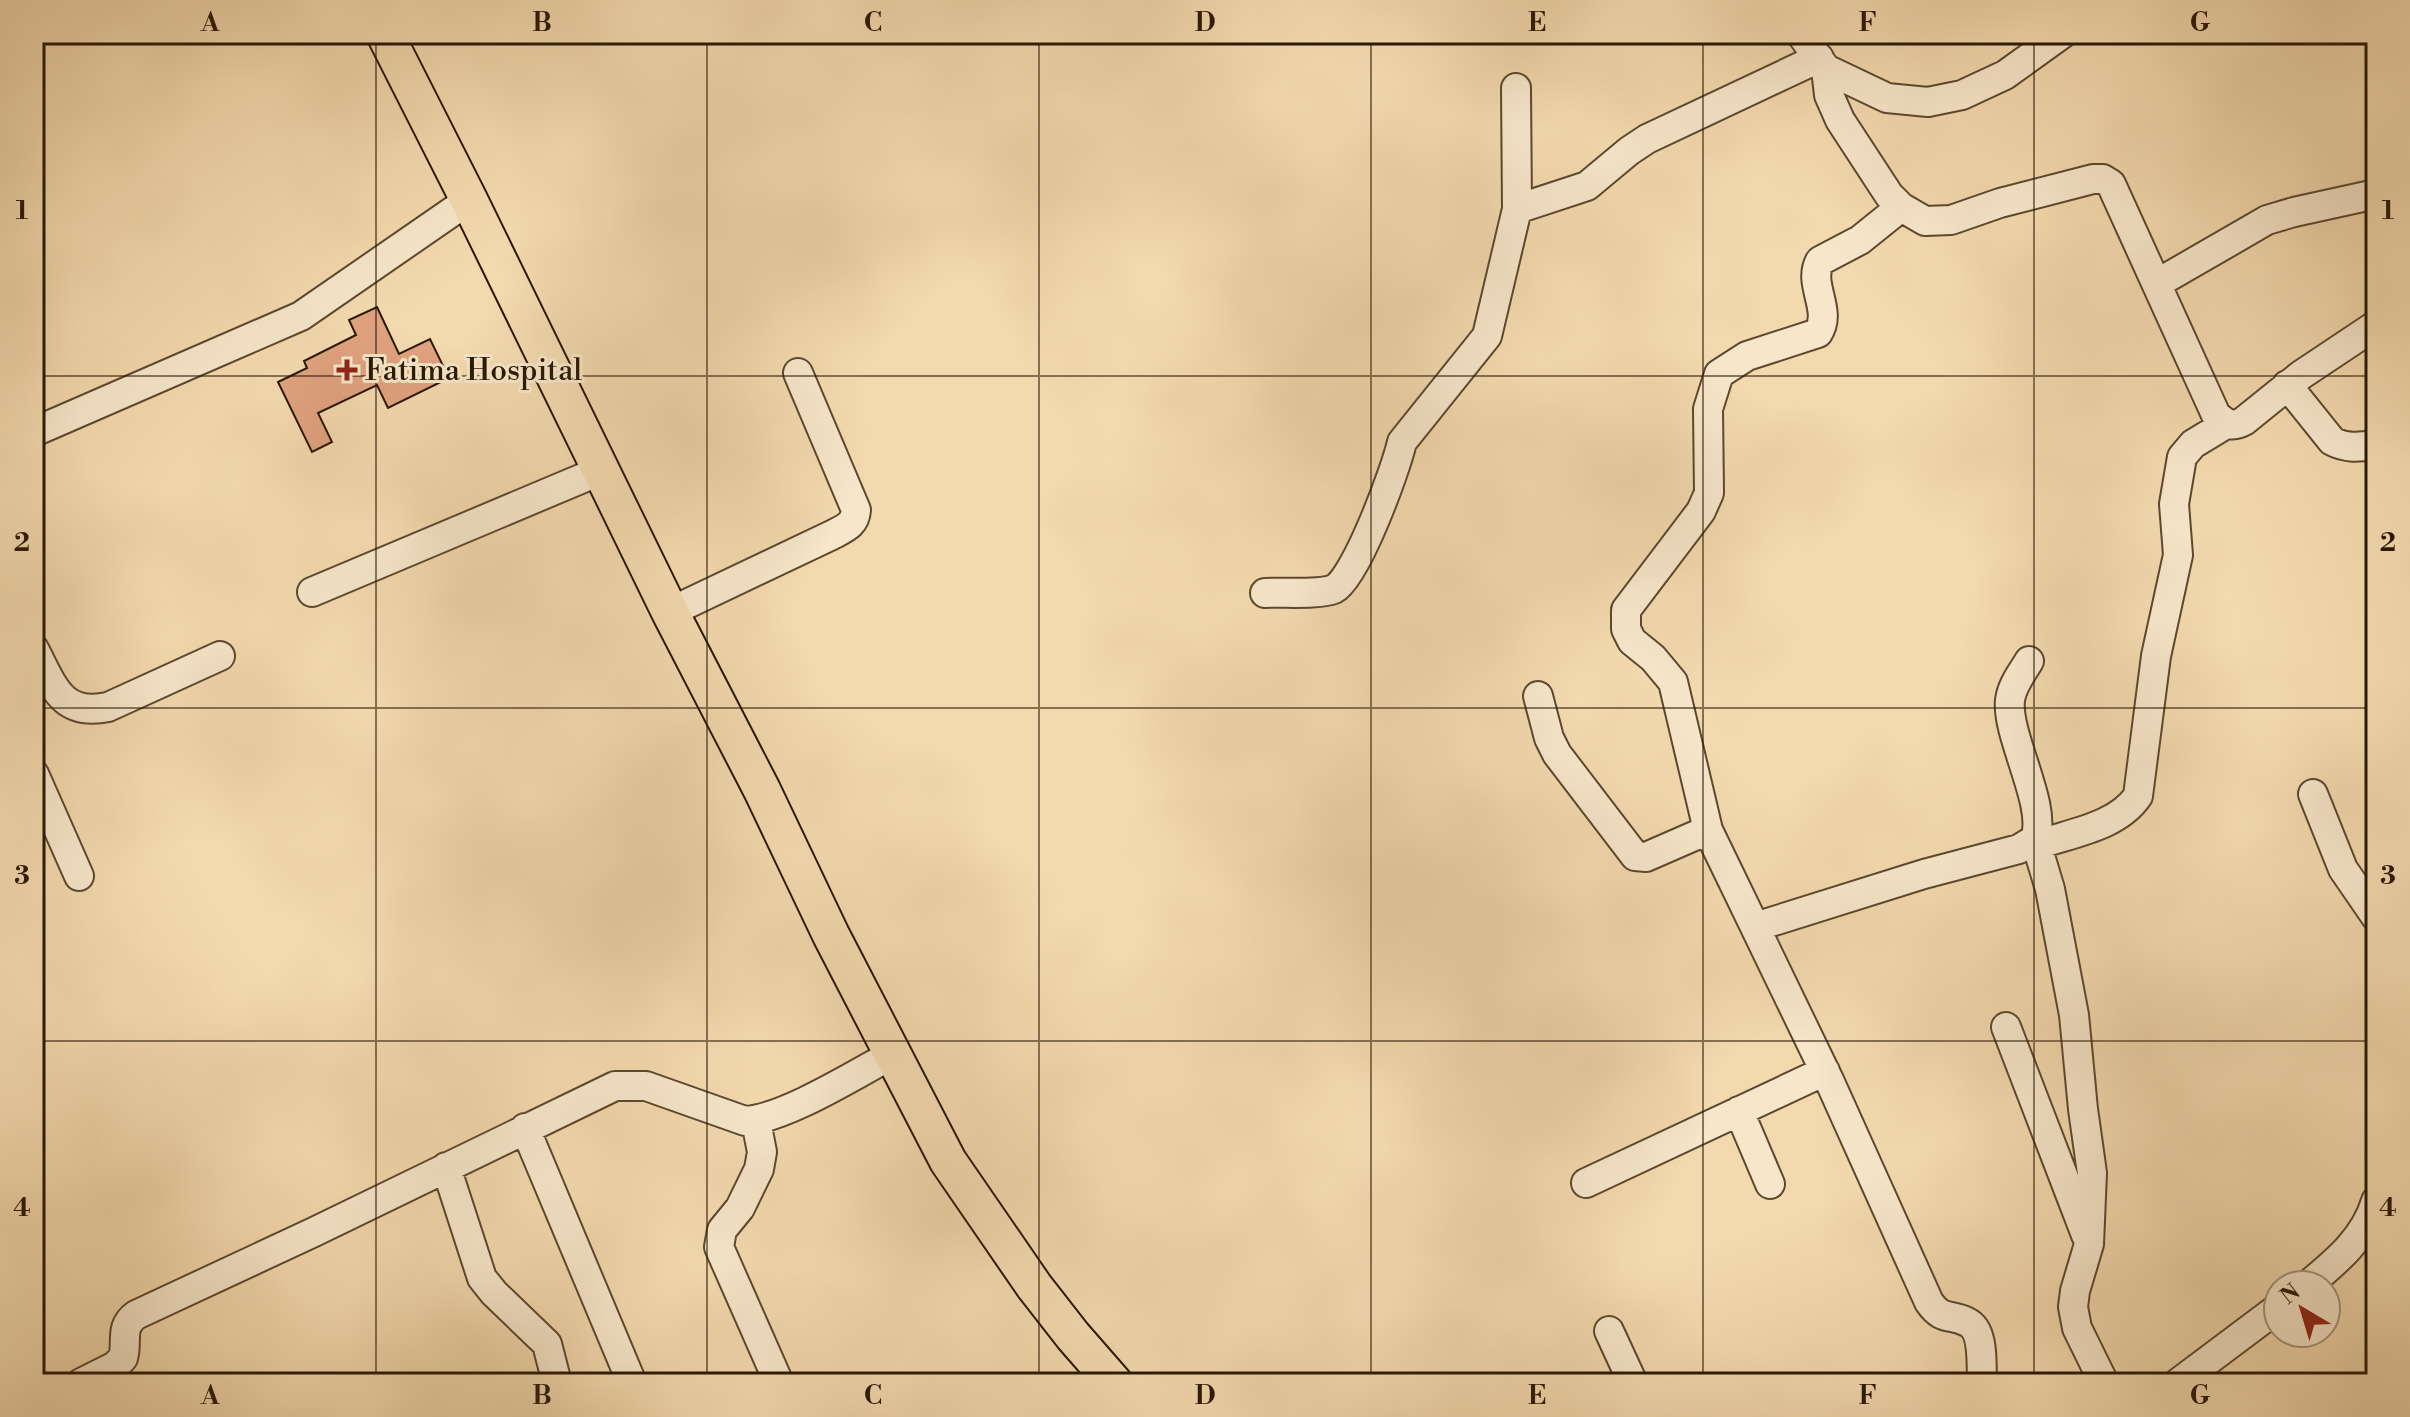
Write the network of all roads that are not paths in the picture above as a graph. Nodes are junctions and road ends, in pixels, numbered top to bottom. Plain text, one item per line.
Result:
1 (385, 34) edge
2 (1801, 34) edge
3 (2062, 34) edge
4 (1822, 63) junction
5 (1516, 88) dead end
6 (2376, 194) edge
7 (469, 200) junction
8 (1901, 207) junction
9 (1517, 209) junction
10 (2158, 283) junction
11 (2376, 325) edge
12 (798, 373) dead end
13 (2287, 385) junction
14 (2226, 424) junction
15 (34, 432) edge
16 (2376, 445) edge
17 (602, 470) junction
18 (312, 592) dead end
19 (1265, 593) dead end
20 (670, 612) junction
21 (34, 649) edge
22 (220, 656) dead end
23 (2029, 661) dead end
24 (1538, 696) dead end
25 (34, 774) edge
26 (2313, 794) dead end
27 (1708, 830) junction
28 (2036, 842) junction
29 (79, 876) dead end
30 (2376, 917) edge
31 (1755, 927) junction
32 (2006, 1027) dead end
33 (893, 1054) junction
34 (1825, 1071) junction
35 (1739, 1111) junction
36 (756, 1121) junction
37 (525, 1128) junction
38 (446, 1167) junction
39 (1586, 1183) dead end
40 (1770, 1184) dead end
41 (2376, 1201) edge
42 (2089, 1244) junction
43 (2328, 1269) edge
44 (2262, 1320) edge
45 (1609, 1331) dead end
46 (81, 1383) edge
47 (557, 1383) edge
48 (632, 1383) edge
49 (779, 1383) edge
50 (1114, 1383) edge
51 (1633, 1383) edge
52 (1982, 1383) edge
53 (2104, 1383) edge
54 (2178, 1383) edge

1 - 7 main road
2 - 4 street
3 - 4 street
4 - 8 street
4 - 9 street
5 - 9 street
6 - 10 street
7 - 15 street
7 - 17 main road
8 - 10 street
8 - 27 street
9 - 19 street
10 - 14 street
11 - 13 street
12 - 20 street
13 - 14 street
13 - 16 street
14 - 28 street
17 - 18 street
17 - 20 main road
20 - 33 main road
21 - 22 street
23 - 28 street
24 - 27 street
25 - 29 street
26 - 30 street
27 - 31 street
28 - 31 street
28 - 42 street
31 - 34 street
32 - 42 street
33 - 36 street
33 - 50 main road
34 - 35 street
34 - 52 street
35 - 39 street
35 - 40 street
36 - 37 street
36 - 49 street
37 - 38 street
37 - 48 street
38 - 46 street
38 - 47 street
41 - 43 street
42 - 53 street
44 - 54 street
45 - 51 street

